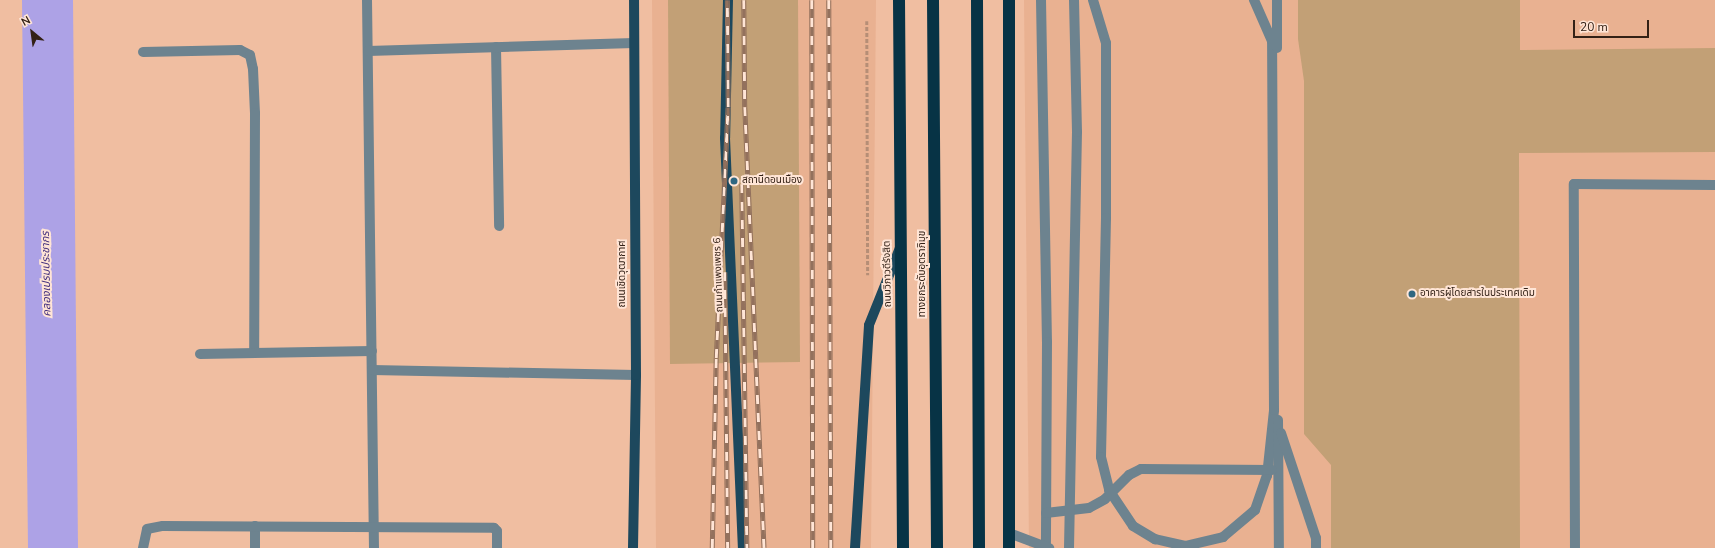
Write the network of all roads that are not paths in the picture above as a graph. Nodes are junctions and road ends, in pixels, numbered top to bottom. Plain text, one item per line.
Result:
1 (368, 0) edge
2 (634, 0) edge
3 (728, 0) edge
4 (899, 0) edge
5 (934, 0) edge
6 (977, 0) edge
7 (1009, 0) edge
8 (1041, 0) edge
9 (1074, 0) edge
10 (1093, 0) edge
11 (1254, 0) edge
12 (1277, 0) edge
13 (634, 43) junction
14 (496, 47) junction
15 (368, 51) junction
16 (143, 52) dead end
17 (1715, 185) edge
18 (499, 226) dead end
19 (900, 248) junction
20 (372, 351) junction
21 (254, 353) junction
22 (200, 354) dead end
23 (372, 370) junction
24 (636, 375) junction
25 (1274, 410) junction
26 (1278, 470) junction
27 (1046, 513) junction
28 (255, 526) junction
29 (374, 527) junction
30 (1009, 533) junction
31 (143, 548) edge
32 (255, 548) edge
33 (374, 548) edge
34 (497, 548) edge
35 (632, 548) edge
36 (743, 548) edge
37 (855, 548) edge
38 (903, 548) edge
39 (937, 548) edge
40 (979, 548) edge
41 (1009, 548) edge
42 (1047, 548) edge
43 (1069, 548) edge
44 (1279, 548) edge
45 (1316, 548) edge
46 (1575, 548) edge

1 - 15 street
2 - 13 main road, ถนนเชิดวุฒากาศ
3 - 36 main road, ถนนกำแพงเพชร 6
4 - 19 highway, ถนนวิภาวดีรังสิต
5 - 39 highway, ทางยกระดับอุตราภิมุข
6 - 40 highway
7 - 30 highway
8 - 27 street
9 - 43 street
10 - 25 street
11 - 25 street
12 - 26 street
13 - 14 street
13 - 24 main road, ถนนเชิดวุฒากาศ
14 - 15 street
14 - 18 street
15 - 20 street
16 - 21 street
17 - 46 street
19 - 37 main road
19 - 38 highway, ถนนวิภาวดีรังสิต
20 - 21 street
20 - 23 street
21 - 22 street
23 - 24 street
23 - 29 street
24 - 35 main road, ถนนเชิดวุฒากาศ
25 - 45 street
26 - 27 street
26 - 44 street
27 - 42 street
28 - 29 street
28 - 31 street
28 - 32 street
29 - 33 street
29 - 34 street
30 - 41 highway
30 - 42 street

